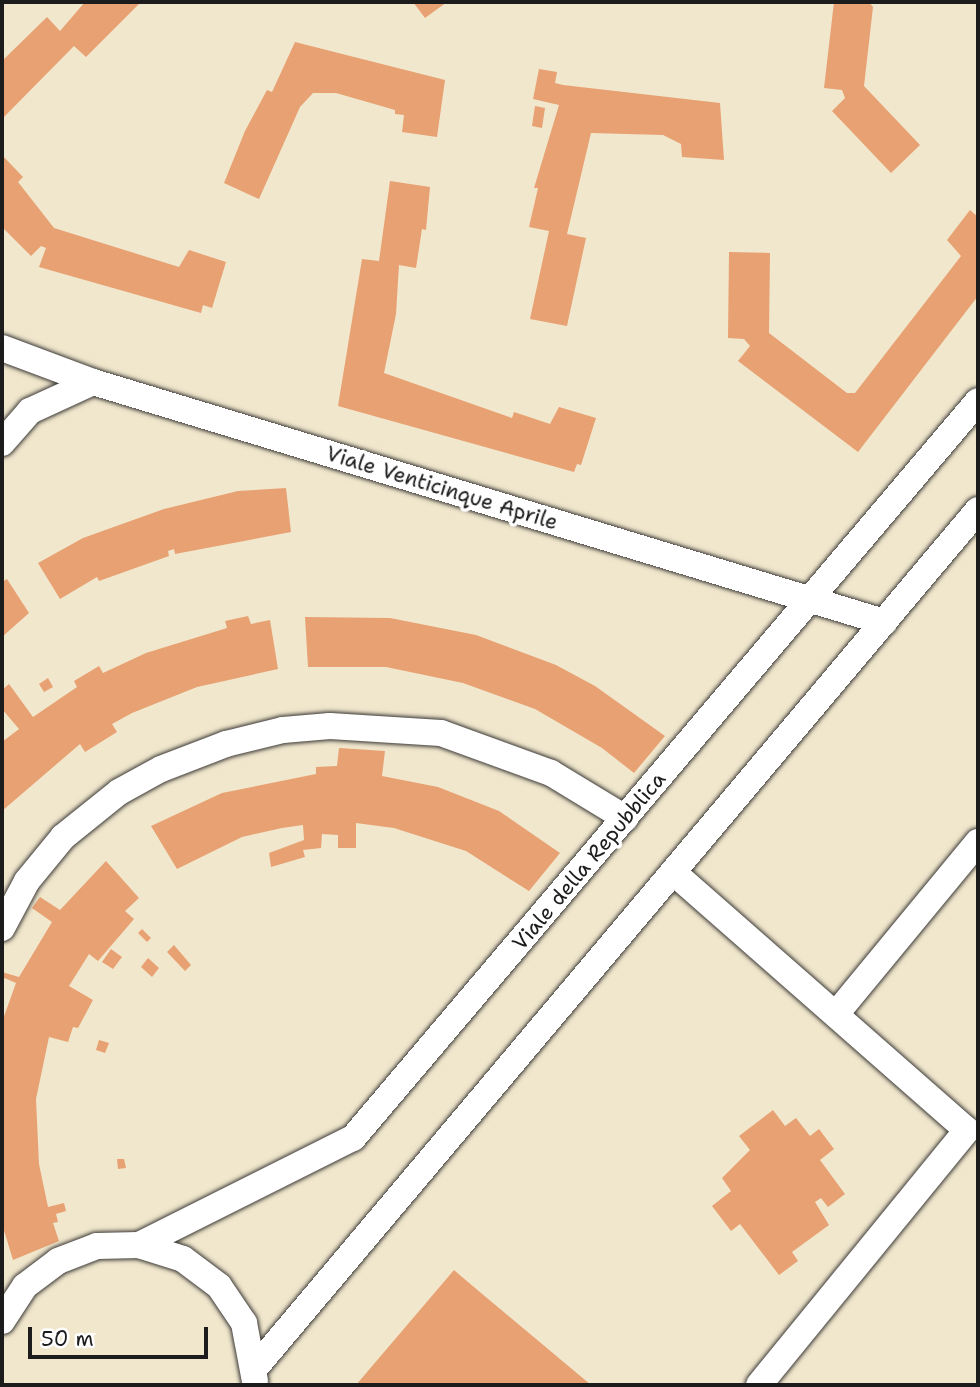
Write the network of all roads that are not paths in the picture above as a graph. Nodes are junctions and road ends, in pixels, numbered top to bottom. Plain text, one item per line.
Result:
1 (2, 348) edge
2 (93, 382) junction
3 (978, 401) edge
4 (2, 443) edge
5 (978, 510) edge
6 (810, 600) junction
7 (884, 622) junction
8 (625, 818) junction
9 (978, 842) edge
10 (673, 872) junction
11 (2, 928) edge
12 (835, 1014) junction
13 (139, 1245) junction
14 (2, 1321) edge
15 (255, 1376) edge
16 (759, 1385) edge

1 - 2 street, Viale Venticinque Aprile
2 - 4 street
2 - 6 street, Viale Venticinque Aprile
3 - 6 street, Viale della Repubblica
5 - 7 street
6 - 7 street, Viale Venticinque Aprile
6 - 8 street, Viale della Repubblica
7 - 10 street
8 - 11 street
8 - 13 street, Viale della Repubblica
9 - 12 street
10 - 12 street
10 - 15 street
12 - 16 street
13 - 14 street
13 - 15 street

